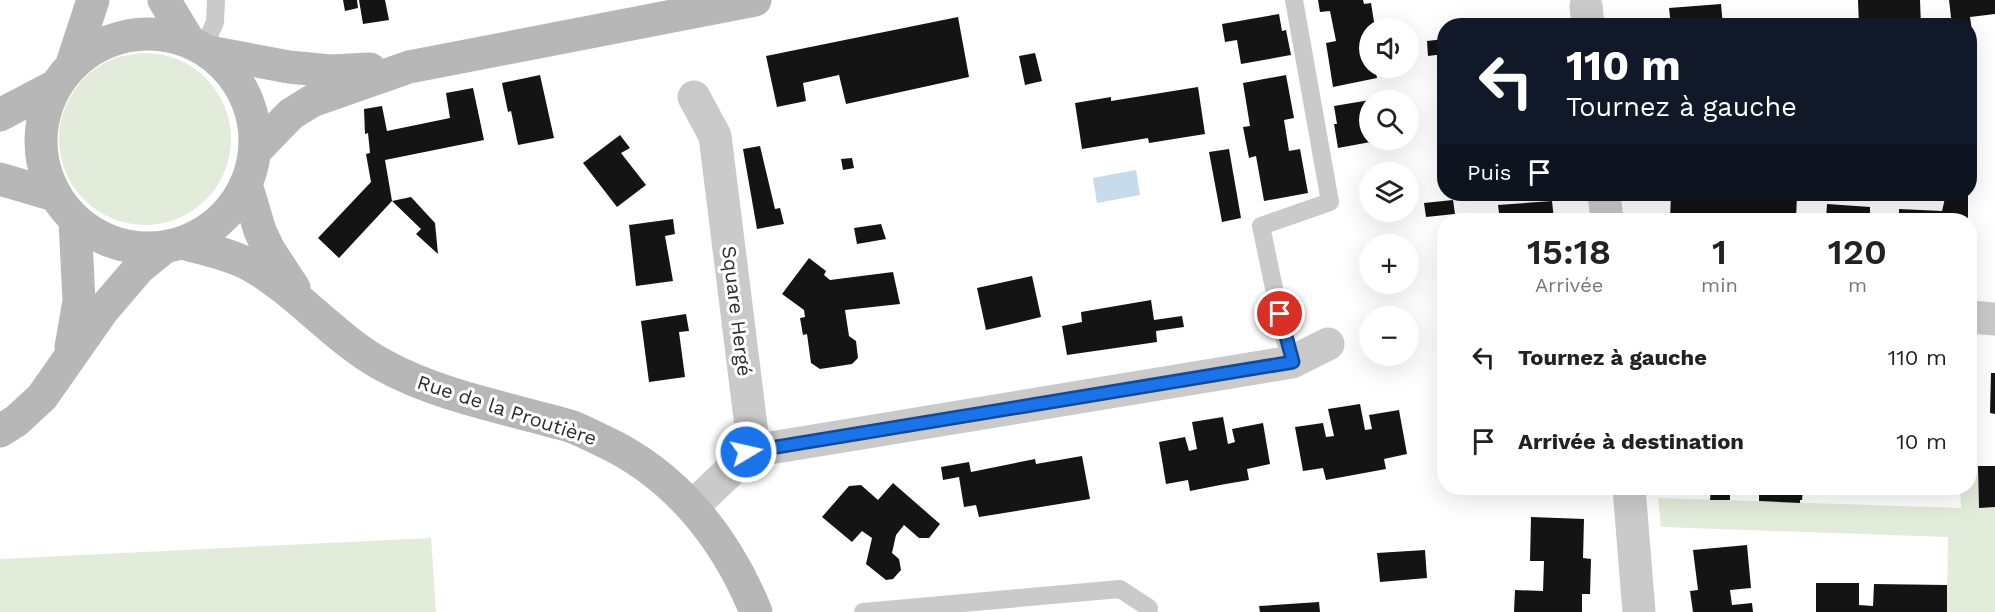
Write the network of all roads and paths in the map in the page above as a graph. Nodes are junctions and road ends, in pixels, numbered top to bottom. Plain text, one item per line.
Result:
1 (93, 0) edge
2 (164, 0) edge
3 (216, 0) edge
4 (755, 0) edge
5 (1294, 0) edge
6 (719, 3) edge
7 (200, 47) junction
8 (410, 67) junction
9 (63, 75) junction
10 (694, 97) dead end
11 (0, 115) edge
12 (255, 151) junction
13 (0, 179) edge
14 (246, 184) junction
15 (54, 195) junction
16 (75, 221) junction
17 (173, 245) junction
18 (307, 306) junction
19 (1977, 318) edge
20 (1995, 319) edge
21 (1328, 344) dead end
22 (69, 357) junction
23 (1293, 362) junction
24 (0, 432) edge
25 (746, 452) junction
26 (1630, 495) edge
27 (692, 507) junction
28 (1149, 608) dead end
29 (756, 612) edge
30 (863, 612) edge
31 (1639, 612) edge

1 - 9 main road
2 - 7 main road
3 - 7 lane
4 - 6 main road
5 - 23 lane
6 - 8 main road
7 - 8 main road
7 - 9 main road
7 - 12 main road
8 - 12 main road
9 - 11 main road
9 - 15 main road
10 - 25 street, Square Hergé
12 - 14 main road
13 - 15 main road
14 - 17 main road
14 - 18 main road
15 - 16 main road
16 - 17 main road
16 - 22 main road
17 - 18 main road
17 - 22 main road
18 - 27 main road, Rue de la Proutière
19 - 20 street
21 - 23 street
22 - 24 main road
23 - 25 street
25 - 27 street
26 - 31 street
27 - 29 main road, Rue de la Proutière
28 - 30 lane

